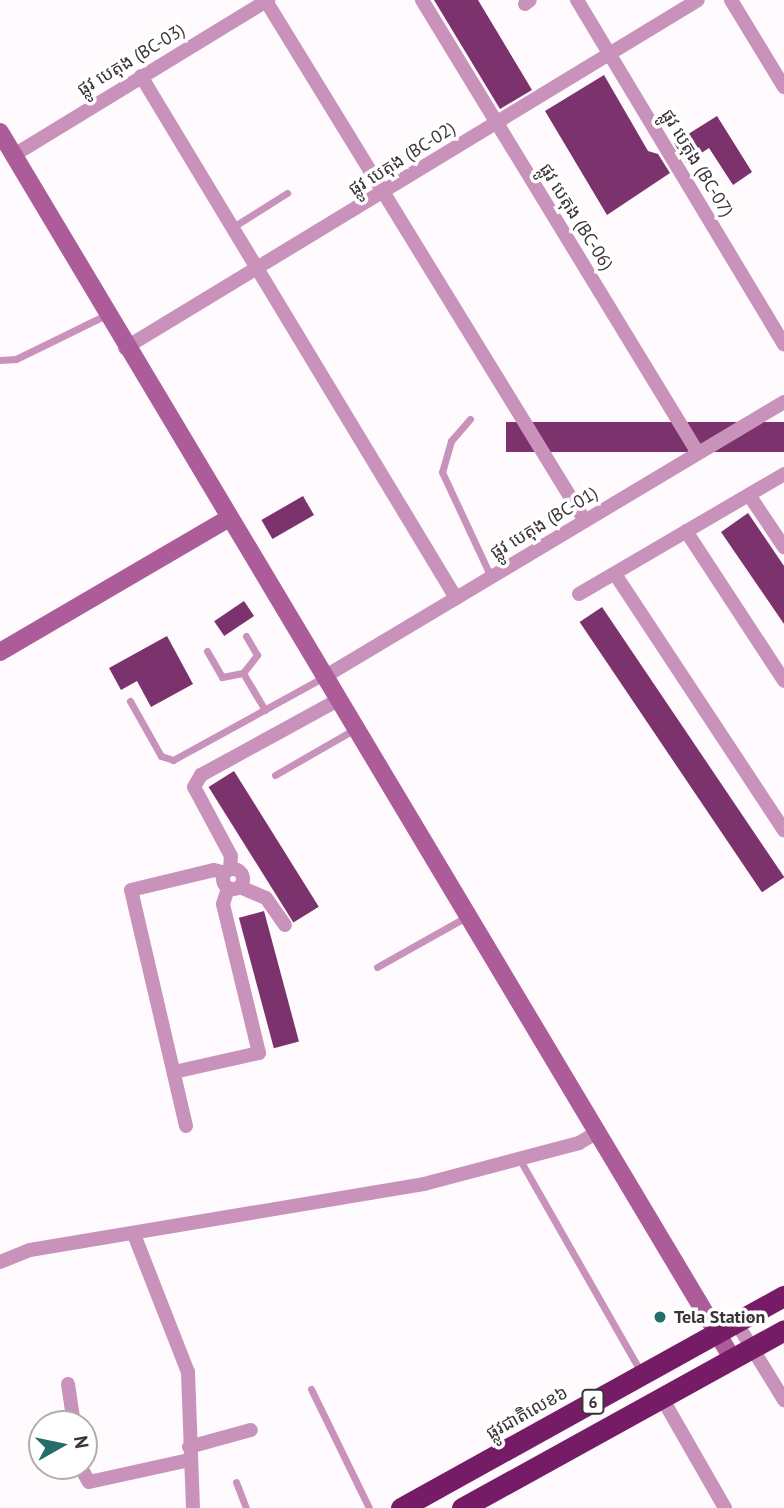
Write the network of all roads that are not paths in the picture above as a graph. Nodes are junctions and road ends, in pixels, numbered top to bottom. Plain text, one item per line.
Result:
1 (422, 0) edge
2 (578, 0) edge
3 (698, 0) edge
4 (731, 0) edge
5 (267, 1) edge
6 (610, 54) junction
7 (141, 76) junction
8 (784, 87) edge
9 (496, 124) junction
10 (0, 132) edge
11 (14, 155) junction
12 (287, 193) dead end
13 (384, 193) junction
14 (233, 227) junction
15 (258, 268) junction
16 (106, 315) junction
17 (784, 345) edge
18 (125, 348) junction
19 (0, 360) edge
20 (784, 402) edge
21 (470, 419) dead end
22 (698, 453) junction
23 (784, 474) edge
24 (749, 495) junction
25 (229, 518) junction
26 (585, 521) junction
27 (687, 531) junction
28 (784, 548) edge
29 (615, 574) junction
30 (491, 577) junction
31 (579, 594) dead end
32 (456, 598) junction
33 (246, 636) dead end
34 (207, 651) dead end
35 (0, 652) edge
36 (243, 674) junction
37 (324, 677) junction
38 (784, 681) edge
39 (338, 700) junction
40 (130, 701) dead end
41 (265, 710) junction
42 (356, 729) junction
43 (275, 775) dead end
44 (783, 827) edge
45 (227, 871) junction
46 (234, 888) junction
47 (468, 915) junction
48 (285, 925) dead end
49 (377, 967) dead end
50 (174, 1072) junction
51 (186, 1126) dead end
52 (599, 1131) junction
53 (520, 1160) junction
54 (135, 1237) junction
55 (0, 1262) edge
56 (784, 1296) edge
57 (736, 1322) junction
58 (784, 1330) edge
59 (717, 1333) junction
60 (752, 1348) junction
61 (732, 1358) junction
62 (642, 1375) junction
63 (68, 1384) dead end
64 (311, 1389) dead end
65 (662, 1398) junction
66 (784, 1400) edge
67 (72, 1410) edge
68 (251, 1430) dead end
69 (189, 1454) junction
70 (98, 1479) edge
71 (236, 1482) dead end
72 (473, 1505) edge
73 (193, 1508) edge
74 (246, 1508) edge
75 (369, 1508) edge
76 (401, 1508) edge
77 (725, 1508) edge

1 - 9 street, ផ្លូវ បេតុង (BC-06)
2 - 6 street, ផ្លូវ បេតុង (BC-07)
3 - 6 street, ផ្លូវ បេតុង (BC-02)
4 - 8 street
5 - 7 street, ផ្លូវ បេតុង (BC-03)
5 - 13 street
6 - 9 street, ផ្លូវ បេតុង (BC-02)
6 - 17 street, ផ្លូវ បេតុង (BC-07)
7 - 11 street, ផ្លូវ បេតុង (BC-03)
7 - 14 street
9 - 13 street, ផ្លូវ បេតុង (BC-02)
9 - 22 street, ផ្លូវ បេតុង (BC-06)
10 - 11 main road
11 - 16 main road
12 - 14 lane
13 - 15 street, ផ្លូវ បេតុង (BC-02)
13 - 26 street
14 - 15 street
15 - 18 street, ផ្លូវ បេតុង (BC-02)
15 - 32 street
16 - 18 main road
16 - 19 lane
18 - 25 main road
20 - 22 street, ផ្លូវ បេតុង (BC-01)
21 - 30 lane
22 - 26 street, ផ្លូវ បេតុង (BC-01)
23 - 24 street
24 - 27 street
24 - 28 street
25 - 35 main road
25 - 37 main road
26 - 30 street, ផ្លូវ បេតុង (BC-01)
27 - 29 street
27 - 38 street
29 - 31 street
29 - 44 street
30 - 32 street, ផ្លូវ បេតុង (BC-01)
32 - 37 street, ផ្លូវ បេតុង (BC-01)
33 - 36 lane
34 - 36 lane
36 - 41 lane
37 - 39 main road
37 - 41 lane
39 - 42 main road
39 - 45 street
40 - 41 lane
42 - 43 lane
42 - 47 main road
45 - 46 street
45 - 50 street
46 - 48 street
46 - 50 street
47 - 49 lane
47 - 52 main road
50 - 51 street
52 - 53 street
52 - 59 main road
53 - 54 street
53 - 62 lane
54 - 55 street
54 - 69 street
56 - 57 highway, ផ្លូវជាតិលេខ៦ / 6
57 - 59 highway, ផ្លូវជាតិលេខ៦ / 6
57 - 60 street
58 - 60 highway, 6
59 - 61 main road
59 - 62 highway, ផ្លូវជាតិលេខ៦ / 6
60 - 61 highway, 6
60 - 66 street
61 - 65 highway, 6
62 - 76 highway, ផ្លូវជាតិលេខ៦ / 6
63 - 67 street
64 - 75 lane
65 - 72 highway, 6
65 - 77 street
68 - 69 street
69 - 70 street
69 - 73 street
71 - 74 lane

